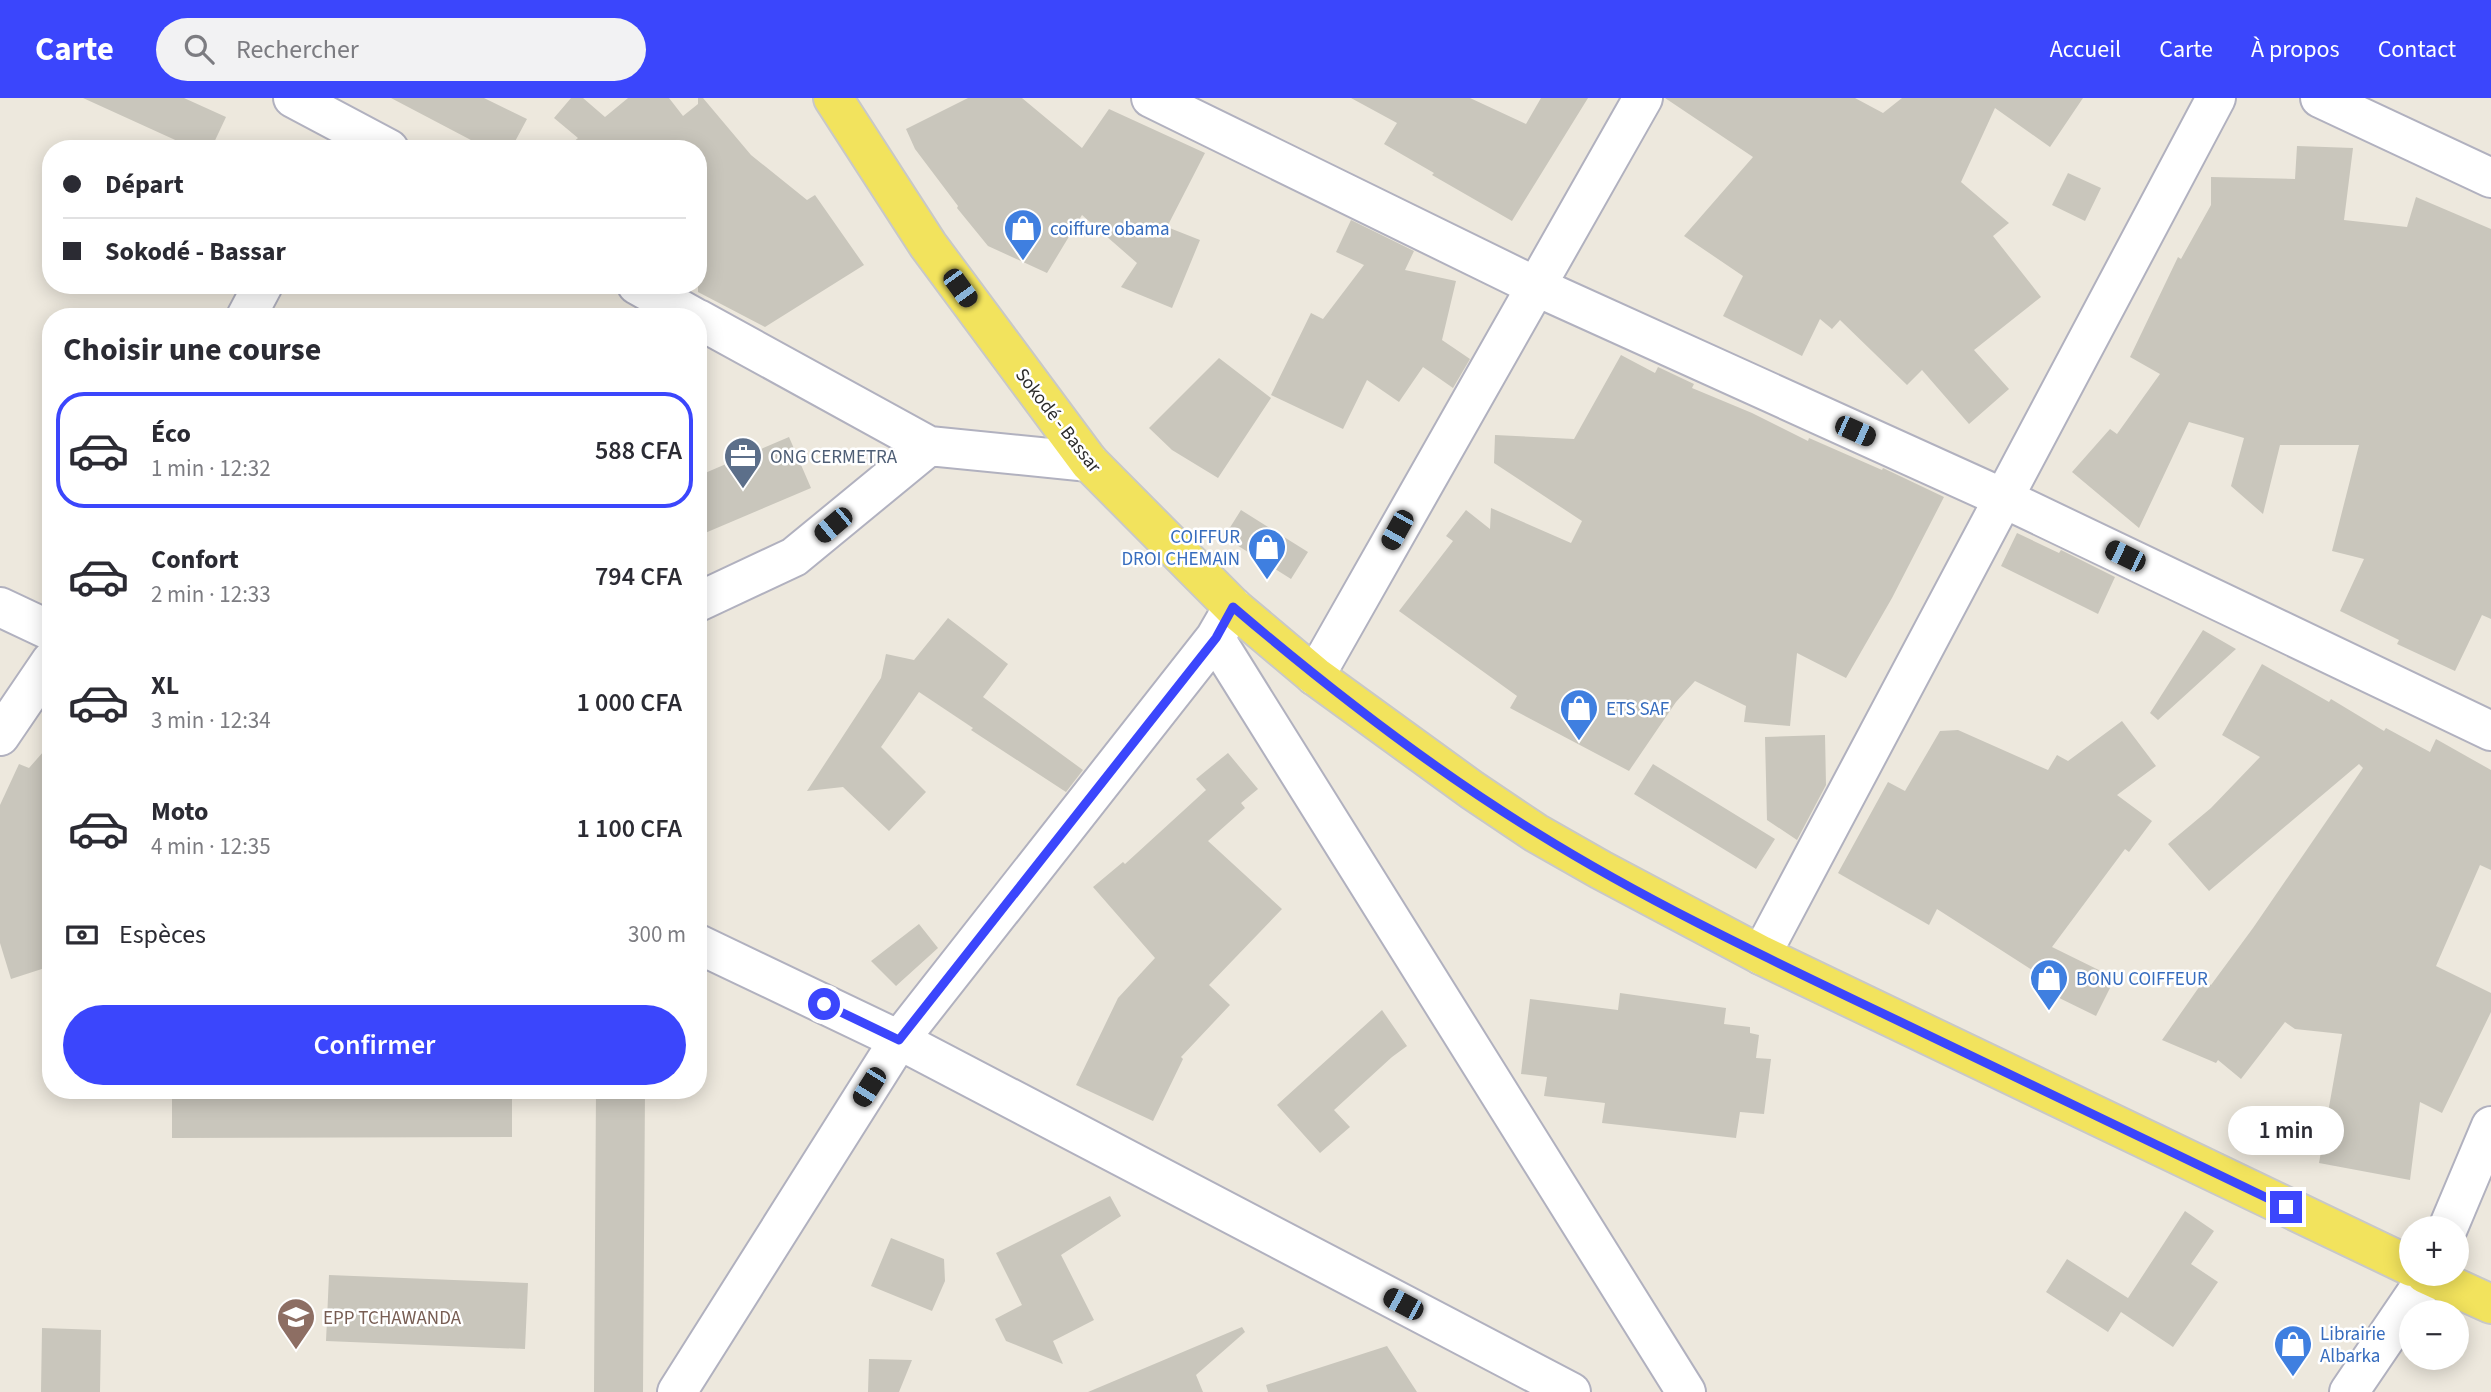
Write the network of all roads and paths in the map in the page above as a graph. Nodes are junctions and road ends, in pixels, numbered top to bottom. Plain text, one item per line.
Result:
1 (293, 98) edge
2 (833, 98) edge
3 (1151, 98) edge
4 (1643, 98) edge
5 (2217, 98) edge
6 (2320, 98) edge
7 (352, 125) edge
8 (375, 140) edge
9 (2491, 178) edge
10 (1535, 286) junction
11 (653, 294) edge
12 (678, 308) edge
13 (707, 324) edge
14 (929, 446) junction
15 (1089, 462) junction
16 (2003, 498) junction
17 (707, 598) edge
18 (0, 607) edge
19 (1224, 623) junction
20 (42, 627) edge
21 (42, 675) edge
22 (1315, 676) junction
23 (2491, 731) edge
24 (0, 736) edge
25 (707, 948) edge
26 (1760, 955) junction
27 (899, 1040) junction
28 (2491, 1126) edge
29 (2453, 1216) edge
30 (2399, 1261) edge
31 (2415, 1286) edge
32 (2452, 1286) edge
33 (2491, 1304) edge
34 (677, 1392) edge
35 (1571, 1392) edge
36 (1686, 1392) edge
37 (2349, 1392) edge

1 - 7 street
2 - 15 main road, Sokodé - Bassar
3 - 10 street
4 - 10 street
5 - 16 street
6 - 9 street
7 - 8 street
10 - 16 street
10 - 22 street
11 - 12 street
13 - 14 street
14 - 15 street
14 - 17 street
15 - 19 main road, Sokodé - Bassar
16 - 23 street
16 - 26 street
18 - 20 street
19 - 22 main road, Sokodé - Bassar
19 - 27 street
19 - 36 street
21 - 24 street
22 - 26 main road, Sokodé - Bassar
25 - 27 street
26 - 30 main road, Sokodé - Bassar
27 - 34 street
27 - 35 street
28 - 29 street
31 - 37 street
32 - 33 main road, Sokodé - Bassar

